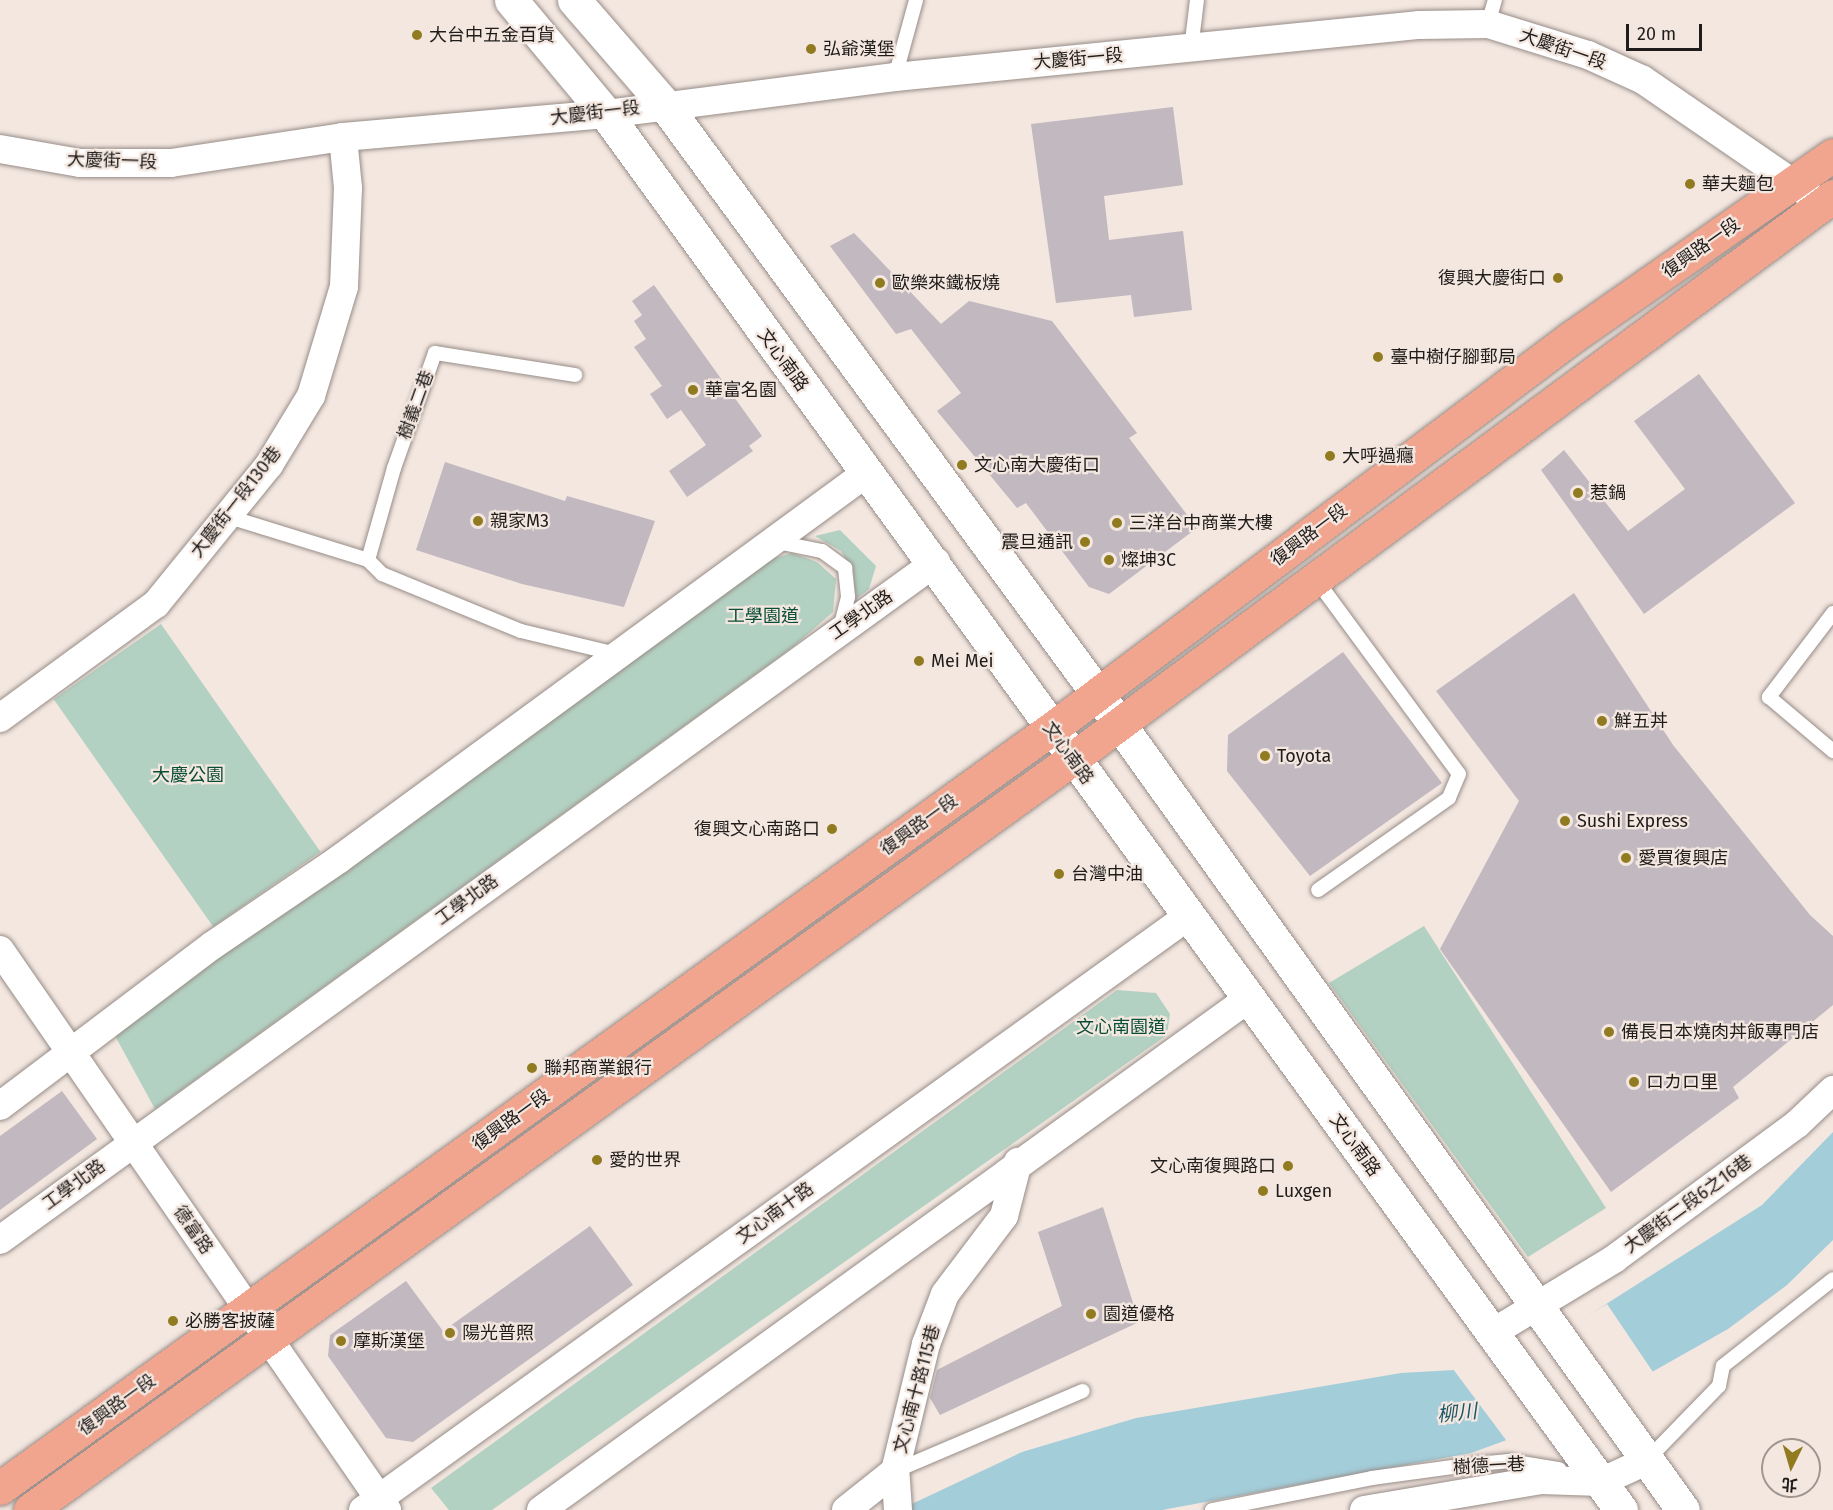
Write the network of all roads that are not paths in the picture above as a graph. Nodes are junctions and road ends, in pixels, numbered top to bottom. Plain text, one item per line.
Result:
1 (511, 0) edge
2 (574, 0) edge
3 (916, 0) edge
4 (1197, 0) edge
5 (1491, 12) edge
6 (1191, 49) junction
7 (895, 77) junction
8 (664, 104) junction
9 (606, 114) junction
10 (343, 137) junction
11 (0, 149) edge
12 (1833, 155) edge
13 (1794, 183) junction
14 (1829, 205) edge
15 (575, 375) dead end
16 (865, 474) junction
17 (226, 516) junction
18 (777, 542) junction
19 (368, 560) junction
20 (936, 562) junction
21 (1315, 578) junction
22 (1833, 613) edge
23 (839, 631) junction
24 (616, 654) junction
25 (1097, 693) junction
26 (0, 718) edge
27 (1117, 725) junction
28 (1051, 729) junction
29 (1833, 751) edge
30 (1072, 759) junction
31 (1318, 890) dead end
32 (1187, 917) junction
33 (0, 950) edge
34 (1248, 999) junction
35 (72, 1051) junction
36 (1833, 1090) edge
37 (0, 1106) edge
38 (132, 1142) junction
39 (1018, 1162) junction
40 (0, 1240) edge
41 (1833, 1279) edge
42 (249, 1310) junction
43 (1544, 1314) junction
44 (270, 1339) junction
45 (1499, 1341) junction
46 (1083, 1391) dead end
47 (1646, 1461) junction
48 (1601, 1482) junction
49 (0, 1488) edge
50 (897, 1492) edge
51 (377, 1506) edge
52 (30, 1510) edge
53 (541, 1510) edge
54 (846, 1510) edge
55 (1212, 1510) edge
56 (1364, 1510) edge
57 (1621, 1510) edge
58 (1683, 1510) edge

1 - 9 main road, 文心南路
2 - 8 main road
3 - 7 lane
4 - 6 lane
5 - 6 street, 大慶街一段
5 - 13 street, 大慶街一段
6 - 7 street, 大慶街一段
7 - 8 street, 大慶街一段
8 - 9 street, 大慶街一段
8 - 25 main road
9 - 10 street, 大慶街一段
9 - 16 main road, 文心南路
10 - 11 street, 大慶街一段
10 - 17 street, 大慶街一段130巷
12 - 13 main road, 復興路一段
13 - 14 street, 大慶街一段
13 - 25 main road, 復興路一段
14 - 21 main road, 復興路一段
15 - 19 lane, 樹義二巷
16 - 18 street
16 - 20 main road, 文心南路
17 - 19 lane
17 - 26 street, 大慶街一段130巷
18 - 23 lane
18 - 24 street
19 - 24 lane
20 - 23 street, 工學北路
20 - 28 main road, 文心南路
21 - 27 main road, 復興路一段
21 - 31 lane
22 - 29 lane
23 - 38 street, 工學北路
24 - 35 street
25 - 27 main road
25 - 28 main road, 復興路一段
27 - 30 main road, 復興路一段
27 - 43 main road
28 - 30 main road, 文心南路
28 - 42 main road, 復興路一段
30 - 32 main road, 文心南路
30 - 44 main road, 復興路一段
32 - 34 main road, 文心南路
32 - 51 street, 文心南十路
33 - 35 street, 德富路
34 - 39 street
34 - 45 main road, 文心南路
35 - 37 street
35 - 38 street, 德富路
36 - 43 street, 大慶街二段6之16巷
38 - 40 street, 工學北路
38 - 42 street, 德富路
39 - 50 street, 文心南十路115巷
39 - 53 street
41 - 47 lane
42 - 44 street, 德富路
42 - 49 main road, 復興路一段
43 - 45 street, 大慶街二段6之16巷
43 - 47 main road
44 - 51 street, 德富路
44 - 52 main road, 復興路一段
45 - 48 main road, 文心南路
46 - 50 lane, 文心南十路115巷
47 - 48 street
47 - 58 main road
48 - 55 lane, 樹德一巷
48 - 56 street, 樹德一巷
48 - 57 main road, 文心南路
50 - 54 street

